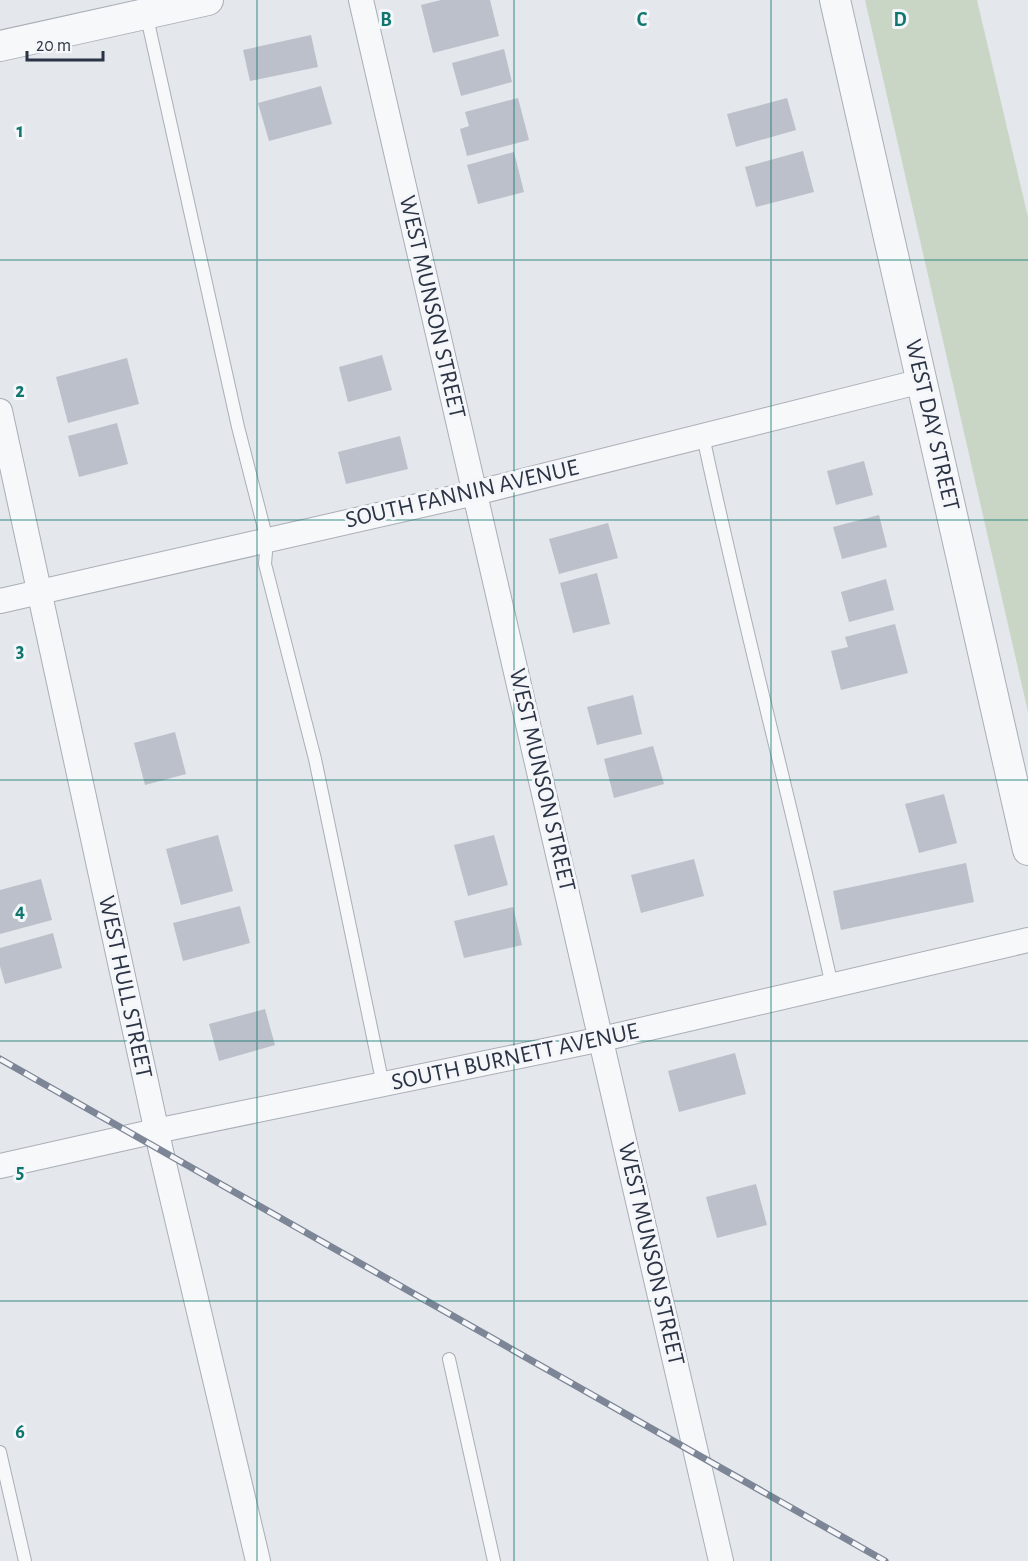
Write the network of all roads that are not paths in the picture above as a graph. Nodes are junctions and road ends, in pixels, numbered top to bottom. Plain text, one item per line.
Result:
1 (208, 0) edge
2 (362, 0) edge
3 (835, 0) edge
4 (145, 7) edge
5 (0, 46) edge
6 (922, 381) junction
7 (0, 411) edge
8 (703, 436) junction
9 (475, 493) junction
10 (267, 540) junction
11 (40, 591) junction
12 (0, 601) edge
13 (1028, 850) edge
14 (1028, 940) edge
15 (832, 986) junction
16 (602, 1040) junction
17 (383, 1084) junction
18 (156, 1131) junction
19 (0, 1166) edge
20 (449, 1359) dead end
21 (0, 1452) edge
22 (25, 1561) edge
23 (258, 1561) edge
24 (494, 1561) edge
25 (721, 1561) edge

1 - 4 street
2 - 9 street, WEST MUNSON STREET
3 - 6 street, WEST DAY STREET
4 - 5 street
4 - 10 lane
6 - 8 street, SOUTH FANNIN AVENUE
6 - 13 street, WEST DAY STREET
7 - 11 street, WEST HULL STREET
8 - 9 street, SOUTH FANNIN AVENUE
8 - 15 lane
9 - 10 street, SOUTH FANNIN AVENUE
9 - 16 street, WEST MUNSON STREET
10 - 11 street, SOUTH FANNIN AVENUE
10 - 17 lane
11 - 12 street, SOUTH FANNIN AVENUE
11 - 18 street, WEST HULL STREET
14 - 15 street, SOUTH BURNETT AVENUE
15 - 16 street, SOUTH BURNETT AVENUE
16 - 17 street, SOUTH BURNETT AVENUE
16 - 25 street, WEST MUNSON STREET
17 - 18 street, SOUTH BURNETT AVENUE
18 - 19 street, SOUTH BURNETT AVENUE
18 - 23 street, WEST HULL STREET
20 - 24 lane
21 - 22 lane

